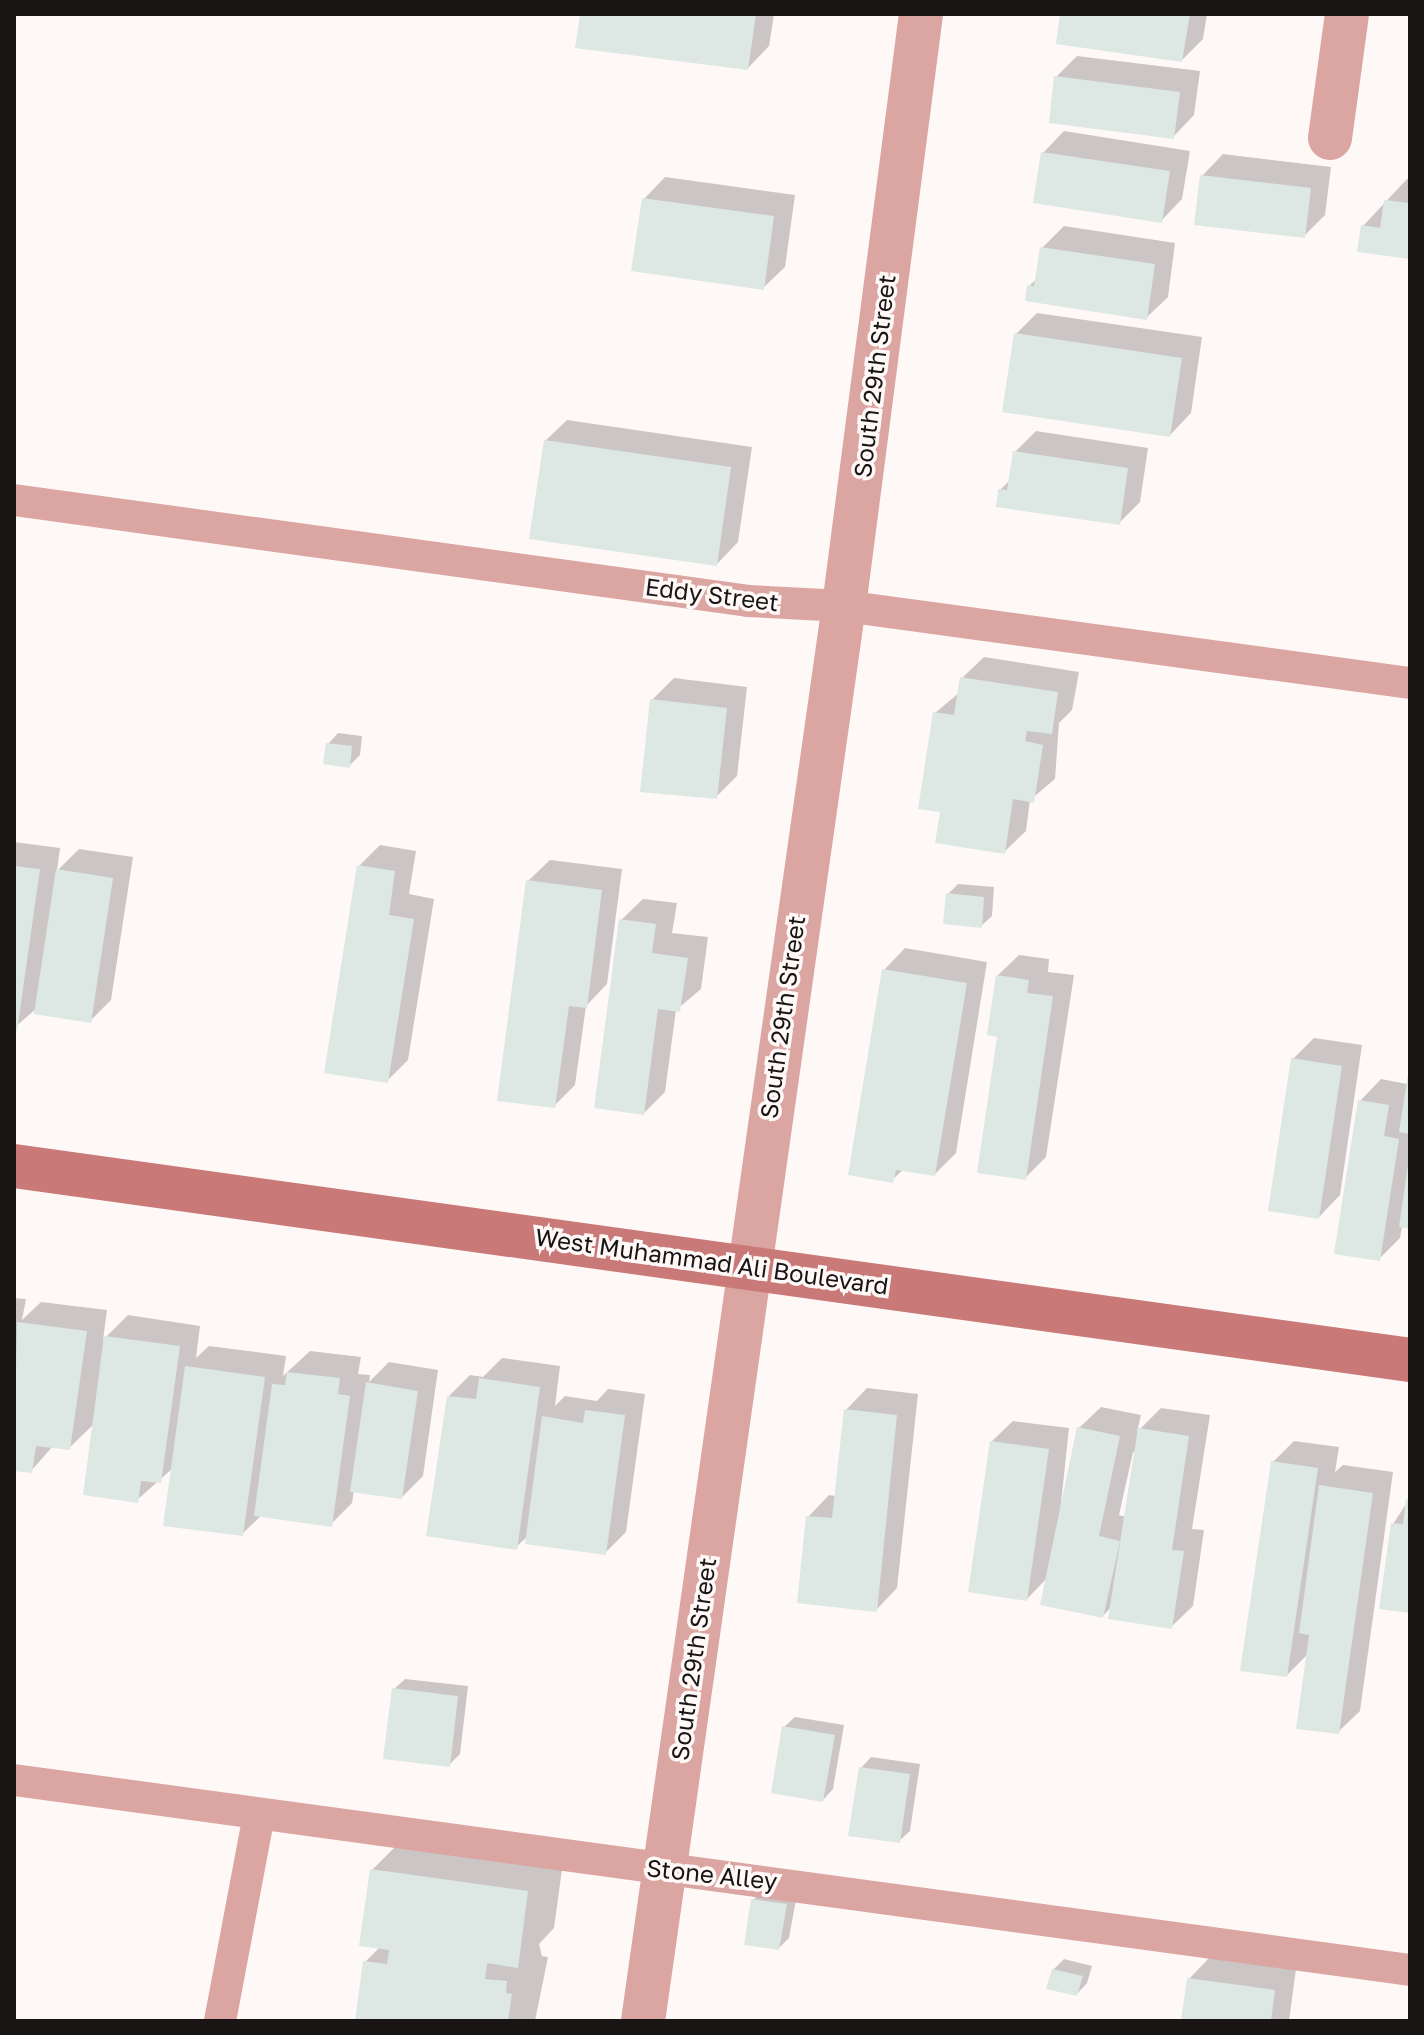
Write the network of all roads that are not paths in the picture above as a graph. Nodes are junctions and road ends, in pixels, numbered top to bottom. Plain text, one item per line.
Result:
1 (921, 14) edge
2 (1347, 14) edge
3 (1330, 138) dead end
4 (14, 500) edge
5 (844, 606) junction
6 (1410, 683) edge
7 (14, 1166) edge
8 (748, 1266) junction
9 (1410, 1360) edge
10 (14, 1780) edge
11 (259, 1814) junction
12 (663, 1869) junction
13 (1410, 1970) edge
14 (220, 2021) edge
15 (643, 2021) edge

1 - 5 street, South 29th Street
2 - 3 street
4 - 5 lane, Eddy Street
5 - 6 lane, Eddy Street
5 - 8 street, South 29th Street
7 - 8 main road, West Muhammad Ali Boulevard
8 - 9 main road, West Muhammad Ali Boulevard
8 - 12 street, South 29th Street
10 - 11 lane, Stone Alley
11 - 12 lane, Stone Alley
11 - 14 lane
12 - 13 lane, Stone Alley
12 - 15 street, South 29th Street

